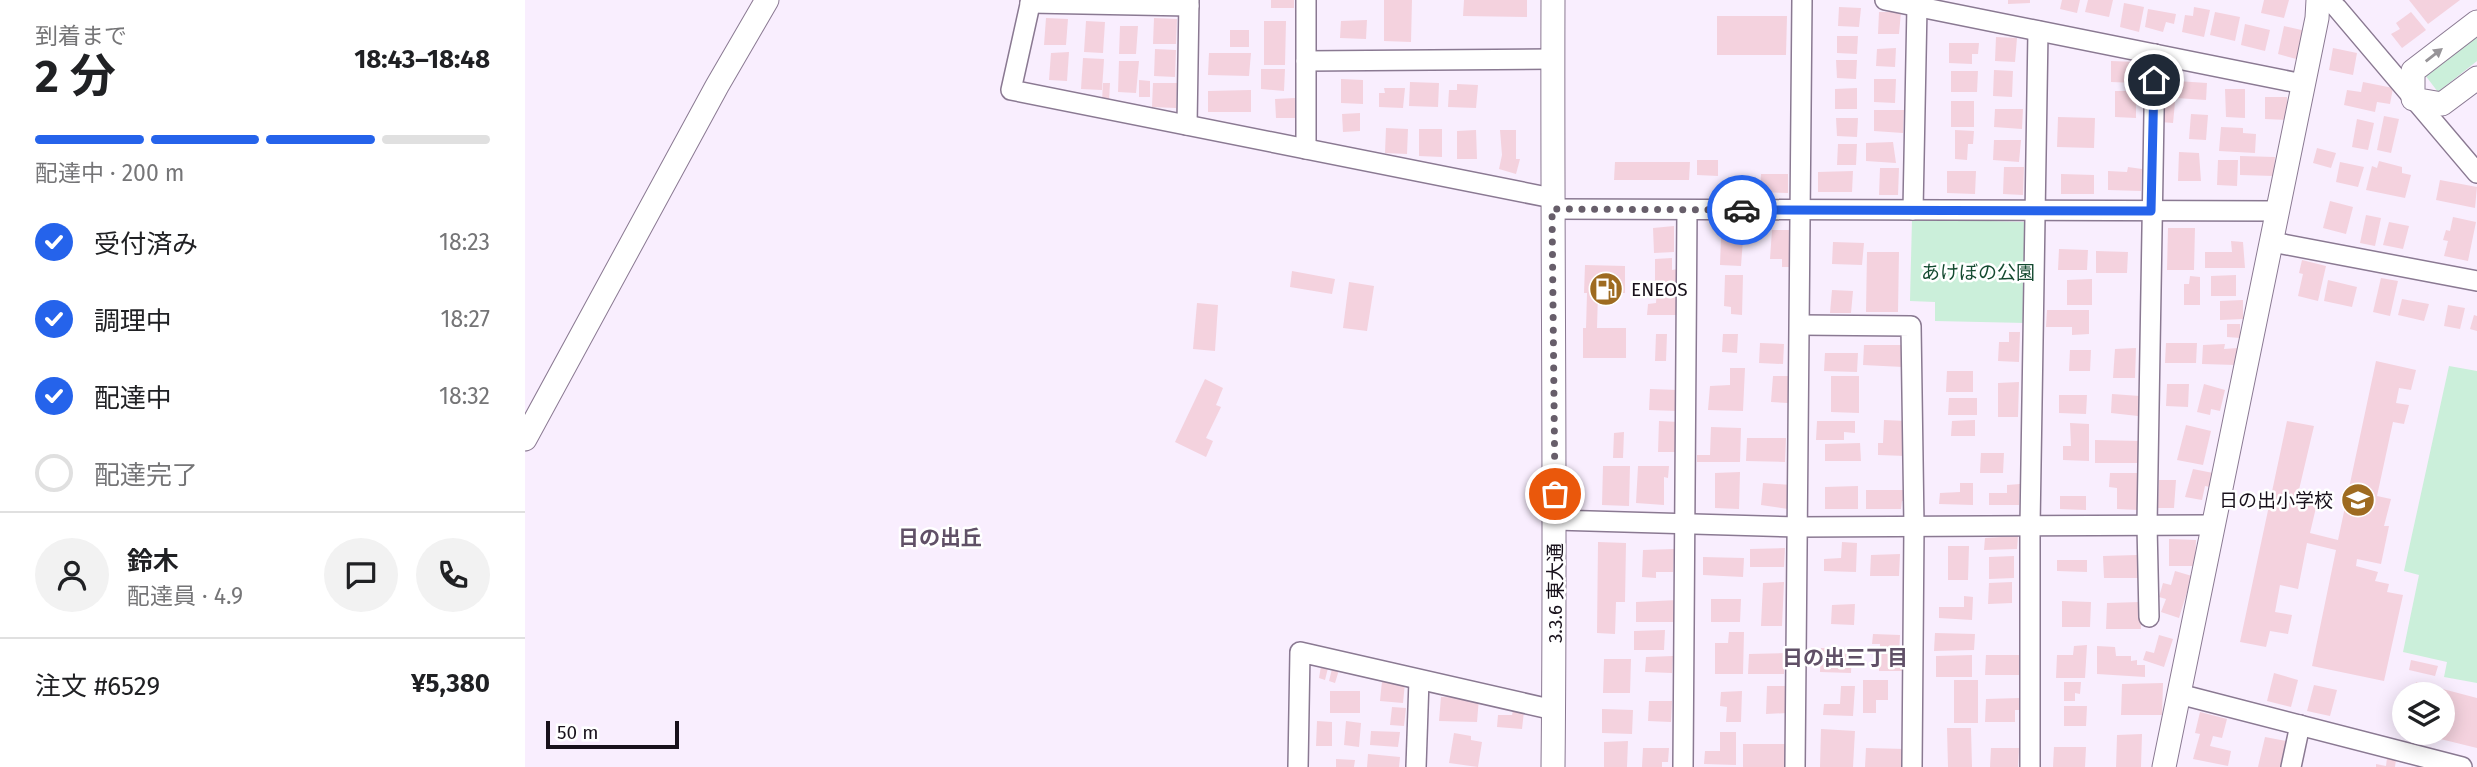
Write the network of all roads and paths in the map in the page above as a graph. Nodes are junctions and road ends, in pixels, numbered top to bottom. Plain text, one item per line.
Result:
1 (767, 0) edge
2 (1306, 0) edge
3 (1553, 0) edge
4 (1802, 0) edge
5 (1885, 0) edge
6 (2318, 0) edge
7 (2328, 0) edge
8 (1031, 2) edge
9 (1189, 3) edge
10 (1917, 6) junction
11 (2477, 22) edge
12 (2038, 31) junction
13 (2155, 54) junction
14 (1553, 59) junction
15 (1306, 61) junction
16 (2477, 78) edge
17 (2304, 84) junction
18 (2413, 99) junction
19 (1187, 125) junction
20 (1306, 149) junction
21 (2477, 173) edge
22 (1552, 204) junction
23 (1686, 210) junction
24 (1800, 210) junction
25 (1913, 210) junction
26 (2035, 211) junction
27 (2151, 211) junction
28 (2278, 211) junction
29 (2272, 242) junction
30 (2477, 281) edge
31 (1800, 324) junction
32 (525, 439) edge
33 (1555, 520) junction
34 (1684, 524) junction
35 (2147, 525) junction
36 (2213, 525) junction
37 (1914, 526) junction
38 (2030, 526) junction
39 (1798, 527) junction
40 (2149, 617) dead end
41 (1419, 680) junction
42 (2179, 694) junction
43 (1554, 710) junction
44 (2300, 725) junction
45 (2409, 760) edge
46 (1297, 767) edge
47 (1416, 767) edge
48 (1553, 767) edge
49 (1683, 767) edge
50 (1795, 767) edge
51 (1912, 767) edge
52 (2029, 767) edge
53 (2164, 767) edge
54 (2291, 767) edge
55 (2462, 767) edge

1 - 32 street
2 - 15 street
3 - 14 street, 3.3.6 東大通
4 - 24 street
5 - 10 street
6 - 17 street
7 - 18 street
8 - 9 street
8 - 19 street
9 - 19 street
10 - 12 street
10 - 25 street
18 -> 11 street
12 - 13 street
12 - 26 street
13 - 17 street
13 - 27 street
14 - 15 street
14 - 22 street, 3.3.6 東大通
15 - 20 street
16 - 18 street
17 - 28 street
18 - 21 street
19 - 20 street
20 - 22 street
22 - 23 street
22 - 33 street, 3.3.6 東大通
23 - 24 street
23 - 34 street
24 - 25 street
24 - 31 street
25 - 26 street
26 - 27 street
26 - 38 street
27 - 28 street
27 - 35 street
28 - 29 street
29 - 30 street
29 - 36 street
31 - 37 street
31 - 39 street
33 - 34 street
33 - 43 street, 3.3.6 東大通
34 - 39 street
34 - 49 street
35 - 36 street
35 - 38 street
35 - 40 street
36 - 42 street
37 - 38 street
37 - 39 street
37 - 51 street
38 - 52 street
39 - 50 street
41 - 43 street
41 - 46 street
41 - 47 street
42 - 44 street
42 - 53 street
43 - 48 street, 3.3.6 東大通
44 - 45 street
44 - 54 street
45 - 55 street

